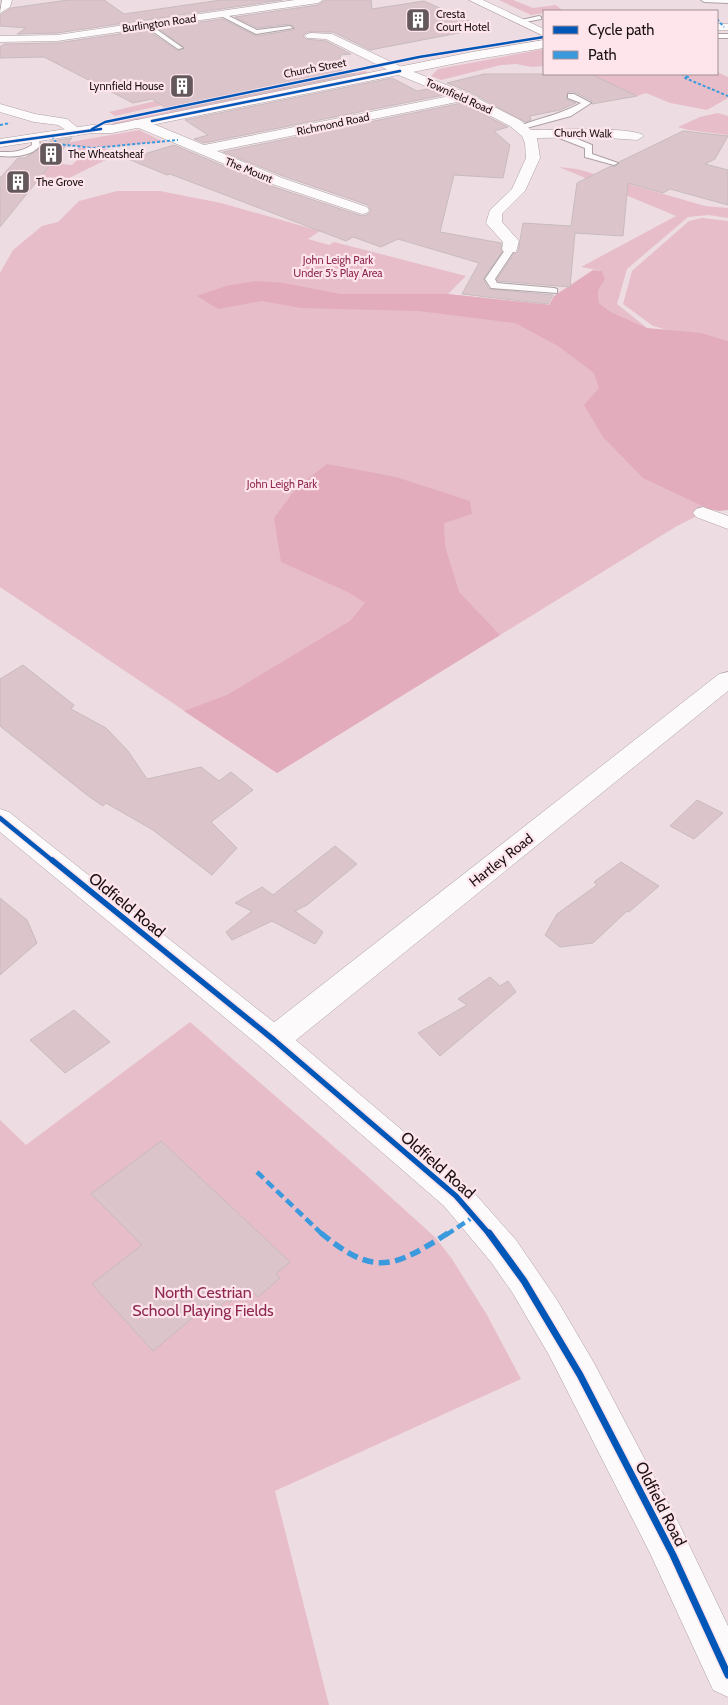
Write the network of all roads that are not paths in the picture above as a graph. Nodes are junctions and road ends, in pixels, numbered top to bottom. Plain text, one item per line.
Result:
1 (7, 0) edge
2 (318, 0) edge
3 (474, 0) edge
4 (704, 0) edge
5 (728, 1) edge
6 (0, 10) edge
7 (221, 14) junction
8 (522, 22) junction
9 (542, 22) edge
10 (146, 25) junction
11 (290, 28) dead end
12 (543, 32) edge
13 (312, 36) dead end
14 (543, 37) edge
15 (0, 39) edge
16 (503, 42) junction
17 (543, 44) edge
18 (180, 48) dead end
19 (387, 64) junction
20 (400, 71) junction
21 (571, 96) dead end
22 (464, 97) junction
23 (0, 108) edge
24 (139, 123) junction
25 (92, 129) junction
26 (525, 131) junction
27 (76, 132) junction
28 (552, 132) junction
29 (637, 136) dead end
30 (35, 139) junction
31 (0, 143) edge
32 (202, 150) junction
33 (0, 154) edge
34 (614, 163) dead end
35 (362, 210) dead end
36 (510, 249) joint
37 (554, 291) dead end
38 (703, 513) dead end
39 (728, 524) edge
40 (728, 679) edge
41 (0, 818) edge
42 (274, 1040) junction
43 (728, 1675) edge

1 - 6 main road
2 - 7 main road, Burlington Road
3 - 8 main road
4 - 5 lane
7 - 10 main road, Burlington Road
7 - 11 lane
8 - 9 main road
8 - 12 main road
8 - 16 main road
10 - 15 main road, Burlington Road
10 - 18 lane
13 - 19 main road, Townfield Road
14 - 16 main road, Church Street
16 - 19 main road, Church Street
17 - 20 main road, Church Street
19 - 20 main road, Townfield Road
19 - 25 main road, Church Street
20 - 22 main road, Townfield Road
20 - 24 main road, Church Street
21 - 26 lane
22 - 26 main road, Townfield Road
22 - 32 main road, Richmond Road
23 - 27 main road
24 - 25 main road, Church Street
24 - 32 main road, The Mount
25 - 27 main road
26 - 28 main road, Church Walk
26 - 36 main road
27 - 30 main road
28 - 29 main road, Church Walk
28 - 34 lane
30 - 31 main road
30 - 33 lane
32 - 35 main road, The Mount
36 - 37 lane
38 - 39 main road
40 - 42 main road, Hartley Road
41 - 42 main road, Oldfield Road
42 - 43 main road, Oldfield Road

